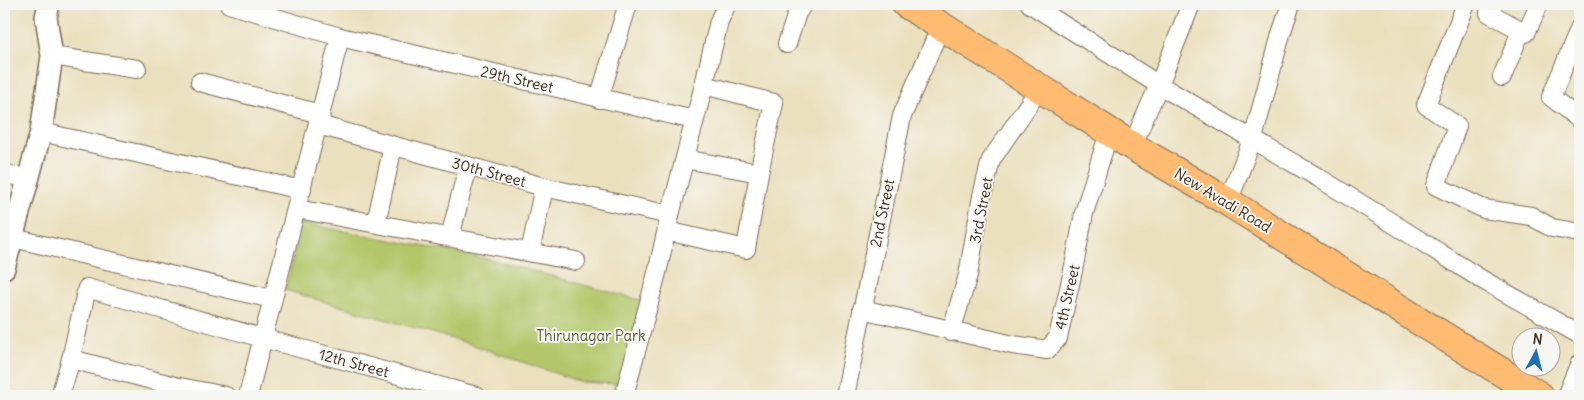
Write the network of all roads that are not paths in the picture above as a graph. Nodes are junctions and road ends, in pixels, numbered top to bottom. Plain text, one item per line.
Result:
1 (49, 4) edge
2 (229, 4) edge
3 (627, 4) edge
4 (727, 4) edge
5 (803, 4) edge
6 (886, 4) edge
7 (906, 4) edge
8 (1030, 4) edge
9 (1190, 4) edge
10 (1291, 4) edge
11 (1466, 4) edge
12 (1539, 4) edge
13 (1489, 13) dead end
14 (1580, 28) edge
15 (1521, 31) junction
16 (937, 35) junction
17 (340, 37) junction
18 (787, 44) dead end
19 (52, 56) junction
20 (137, 69) dead end
21 (1502, 77) dead end
22 (200, 82) dead end
23 (704, 85) junction
24 (1158, 85) junction
25 (1033, 98) junction
26 (599, 99) junction
27 (320, 114) junction
28 (694, 120) junction
29 (1580, 120) edge
30 (41, 132) junction
31 (1252, 140) junction
32 (1105, 145) junction
33 (392, 146) junction
34 (1132, 146) junction
35 (685, 159) junction
36 (468, 166) junction
37 (759, 173) junction
38 (4, 174) edge
39 (29, 178) junction
40 (544, 187) junction
41 (302, 190) junction
42 (1228, 202) junction
43 (297, 208) junction
44 (376, 223) junction
45 (668, 223) junction
46 (1580, 233) edge
47 (450, 237) junction
48 (13, 238) junction
49 (530, 252) junction
50 (576, 261) dead end
51 (4, 268) edge
52 (272, 299) junction
53 (862, 309) junction
54 (951, 332) junction
55 (1580, 335) edge
56 (262, 338) junction
57 (71, 358) junction
58 (1580, 363) edge
59 (60, 396) edge
60 (226, 396) edge
61 (248, 396) edge
62 (476, 396) edge
63 (624, 396) edge
64 (845, 396) edge
65 (1515, 396) edge
66 (1540, 396) edge
67 (1566, 396) edge

1 - 19 street
2 - 17 street, 29th Street
3 - 26 street
4 - 23 street
5 - 18 street
6 - 16 main road, New Avadi Road
7 - 34 main road, New Avadi Road
8 - 24 street
9 - 24 street
10 - 31 street
11 - 46 street
12 - 15 street
13 - 15 street
14 - 29 street
15 - 21 street
16 - 25 main road, New Avadi Road
16 - 53 street, 2nd Street
17 - 26 street, 29th Street
17 - 27 street
19 - 20 street
19 - 30 street
22 - 27 street
23 - 28 street
23 - 37 street
24 - 31 street
24 - 34 street
25 - 32 main road, New Avadi Road
25 - 54 street, 3rd Street
26 - 28 street, 29th Street
27 - 33 street, 30th Street
27 - 41 street
28 - 35 street
30 - 39 street
30 - 41 street
31 - 42 street
31 - 55 street
32 - 54 street, 4th Street
32 - 65 main road, New Avadi Road
33 - 36 street, 30th Street
33 - 44 street
34 - 42 main road, New Avadi Road
35 - 37 street
35 - 45 street
36 - 40 street, 30th Street
36 - 47 street
37 - 45 street, 30th Street
38 - 39 street
39 - 48 street
40 - 45 street, 30th Street
40 - 49 street
41 - 43 street
42 - 66 main road, New Avadi Road
43 - 44 street
43 - 52 street
44 - 47 street
45 - 63 street
47 - 49 street
48 - 51 street
48 - 52 street
49 - 50 street
52 - 56 street
53 - 54 street, 4th Street
53 - 64 street, 2nd Street
56 - 57 street, 12th Street
56 - 61 street
56 - 62 street, 12th Street
57 - 59 street
57 - 60 street
58 - 67 street

